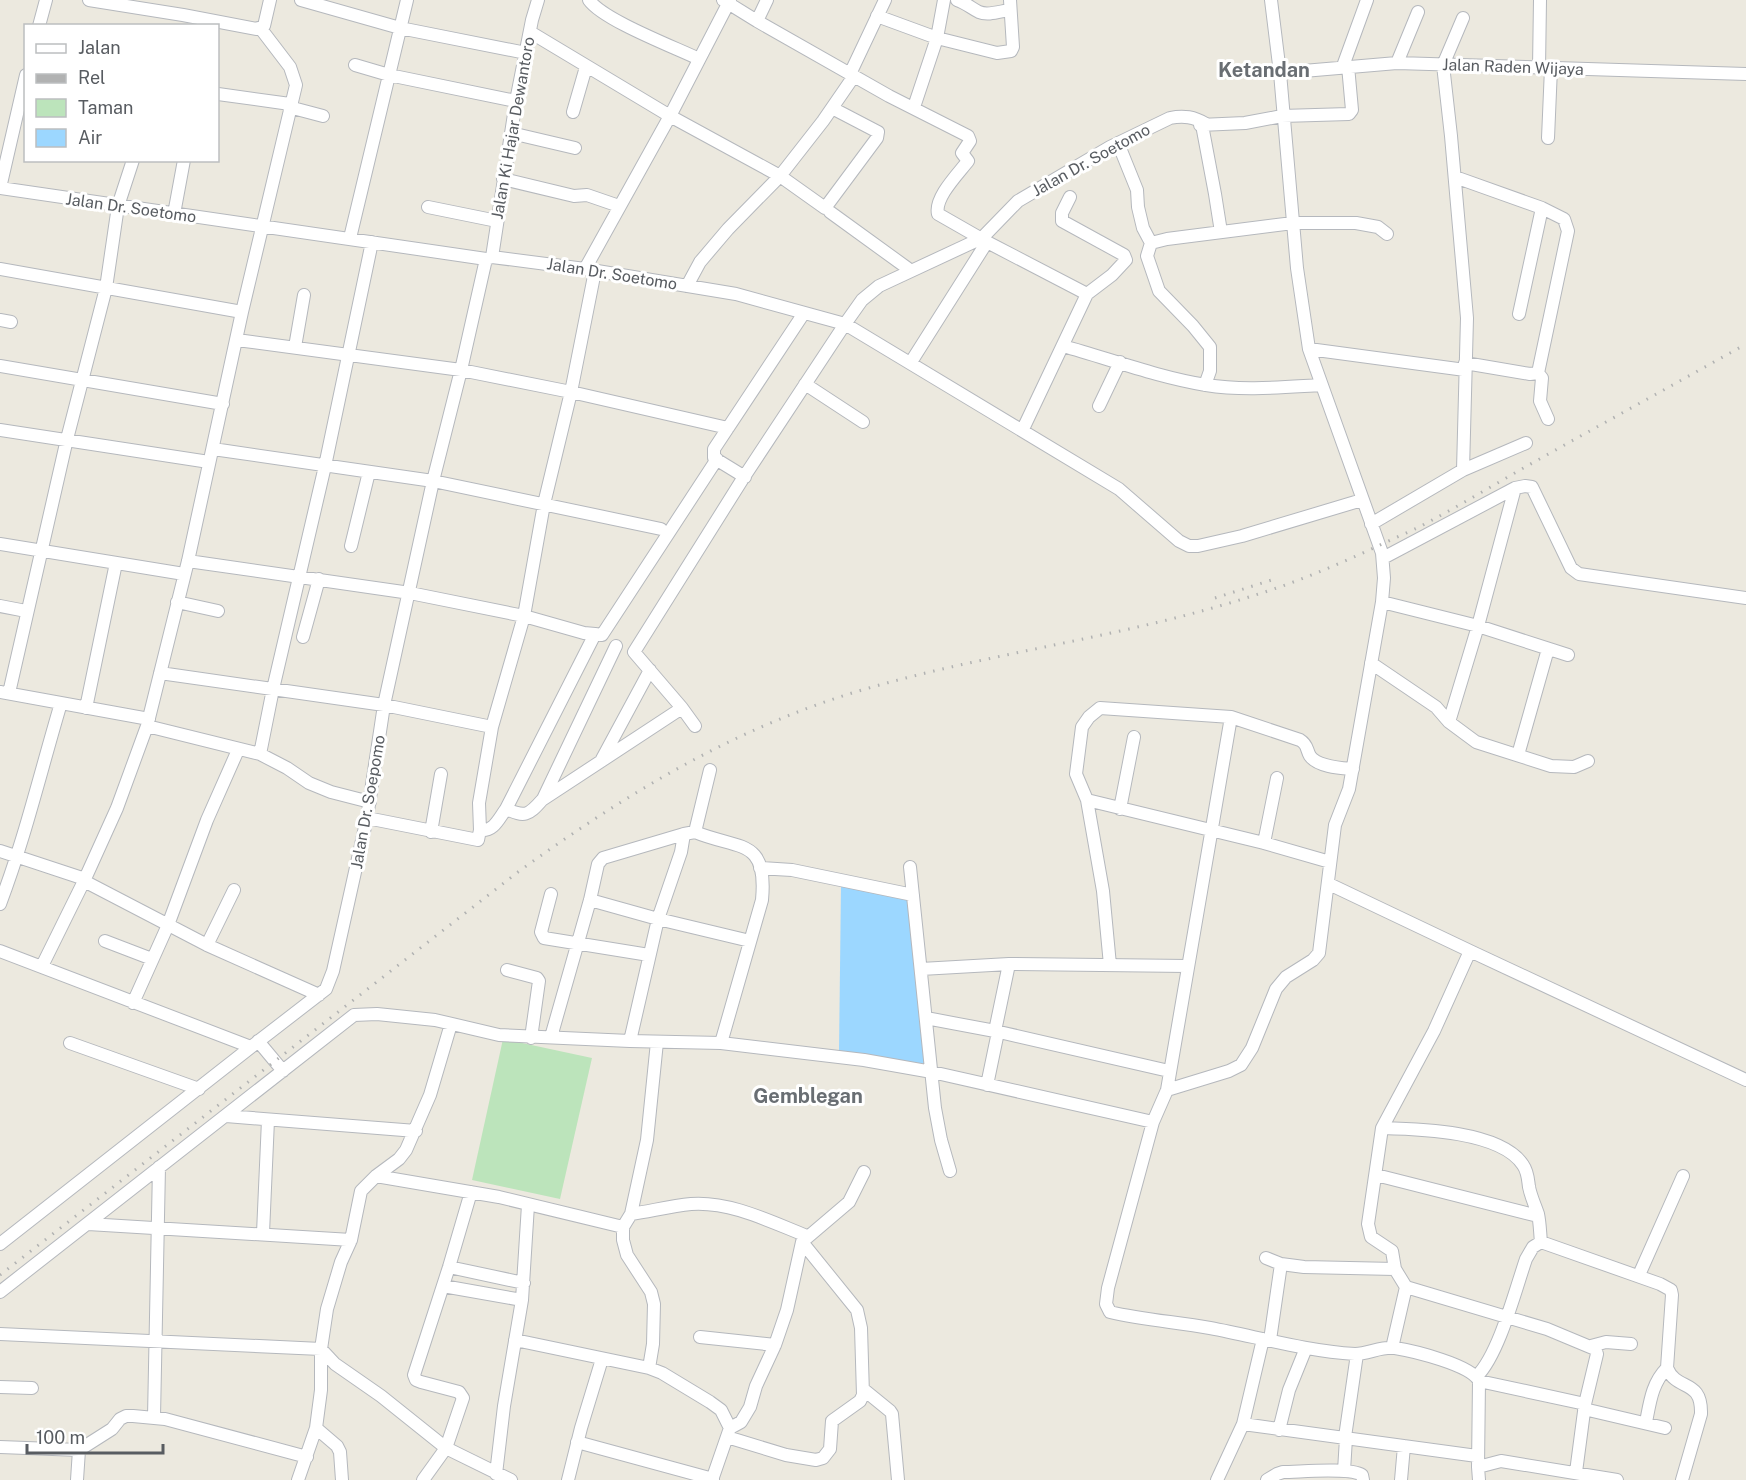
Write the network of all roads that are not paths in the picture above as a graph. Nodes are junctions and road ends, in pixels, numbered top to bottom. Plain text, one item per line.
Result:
1 (46, 0) edge
2 (89, 0) edge
3 (270, 0) edge
4 (301, 0) edge
5 (407, 0) edge
6 (538, 0) edge
7 (589, 0) edge
8 (767, 0) edge
9 (885, 0) edge
10 (944, 0) edge
11 (957, 0) edge
12 (1271, 0) edge
13 (1367, 0) edge
14 (1540, 0) edge
15 (113, 1) edge
16 (727, 1) edge
17 (1010, 5) edge
18 (1418, 12) dead end
19 (877, 16) junction
20 (1463, 18) dead end
21 (182, 20) edge
22 (757, 21) junction
23 (40, 24) edge
24 (217, 24) edge
25 (219, 24) edge
26 (400, 28) junction
27 (261, 29) junction
28 (530, 32) junction
29 (937, 38) junction
30 (526, 53) junction
31 (699, 59) junction
32 (1397, 63) junction
33 (355, 65) dead end
34 (1443, 65) junction
35 (1345, 66) junction
36 (586, 67) junction
37 (1545, 68) junction
38 (1280, 73) junction
39 (1746, 74) edge
40 (389, 75) junction
41 (852, 75) junction
42 (23, 94) edge
43 (219, 94) edge
44 (516, 101) junction
45 (290, 105) junction
46 (914, 107) junction
47 (832, 108) junction
48 (573, 112) dead end
49 (323, 116) dead end
50 (670, 116) junction
51 (1282, 116) junction
52 (1204, 124) junction
53 (511, 133) junction
54 (1548, 138) dead end
55 (1118, 143) junction
56 (575, 148) dead end
57 (132, 162) edge
58 (184, 162) edge
59 (780, 176) junction
60 (1455, 177) junction
61 (503, 178) junction
62 (0, 188) edge
63 (1070, 197) dead end
64 (118, 206) junction
65 (620, 206) junction
66 (428, 207) dead end
67 (1542, 208) junction
68 (830, 212) dead end
69 (174, 214) junction
70 (497, 221) junction
71 (1293, 223) junction
72 (262, 227) junction
73 (1221, 232) junction
74 (1387, 234) dead end
75 (350, 238) junction
76 (984, 240) junction
77 (372, 242) junction
78 (1151, 243) junction
79 (489, 258) junction
80 (0, 269) edge
81 (590, 270) junction
82 (910, 270) junction
83 (687, 286) junction
84 (106, 288) junction
85 (1087, 294) junction
86 (304, 295) dead end
87 (242, 312) junction
88 (804, 313) junction
89 (1519, 314) dead end
90 (846, 324) junction
91 (237, 340) junction
92 (1063, 346) junction
93 (295, 347) junction
94 (1309, 349) junction
95 (348, 354) junction
96 (911, 362) junction
97 (1120, 362) junction
98 (0, 366) edge
99 (1465, 367) junction
100 (461, 370) junction
101 (1538, 373) junction
102 (83, 381) junction
103 (805, 384) junction
104 (1205, 385) junction
105 (1321, 385) junction
106 (571, 392) junction
107 (223, 405) junction
108 (1099, 406) dead end
109 (1548, 418) dead end
110 (863, 422) dead end
111 (728, 428) junction
112 (0, 429) edge
113 (1023, 429) junction
114 (66, 439) junction
115 (1526, 443) dead end
116 (213, 448) junction
117 (717, 459) junction
118 (209, 462) junction
119 (325, 466) junction
120 (1464, 470) junction
121 (369, 472) junction
122 (745, 477) junction
123 (433, 481) junction
124 (1515, 488) junction
125 (1362, 500) junction
126 (544, 504) junction
127 (1371, 524) junction
128 (661, 529) dead end
129 (0, 544) edge
130 (351, 546) dead end
131 (40, 551) junction
132 (1383, 558) junction
133 (188, 561) junction
134 (116, 563) junction
135 (184, 574) junction
136 (299, 576) junction
137 (319, 579) junction
138 (410, 593) junction
139 (1746, 598) edge
140 (177, 602) junction
141 (1383, 602) junction
142 (0, 606) edge
143 (26, 611) junction
144 (218, 611) dead end
145 (524, 616) junction
146 (1478, 626) junction
147 (598, 635) junction
148 (303, 637) dead end
149 (616, 646) junction
150 (1548, 649) junction
151 (634, 652) junction
152 (1568, 655) dead end
153 (1371, 663) junction
154 (650, 670) junction
155 (160, 673) junction
156 (273, 688) junction
157 (4, 692) edge
158 (61, 703) junction
159 (384, 705) junction
160 (86, 708) junction
161 (682, 708) junction
162 (1231, 717) junction
163 (148, 722) junction
164 (1449, 722) junction
165 (695, 726) dead end
166 (492, 728) junction
167 (1134, 737) dead end
168 (238, 750) junction
169 (260, 754) junction
170 (1518, 755) junction
171 (601, 761) junction
172 (1588, 761) dead end
173 (1353, 769) junction
174 (710, 770) dead end
175 (441, 774) dead end
176 (1276, 778) dead end
177 (542, 800) junction
178 (1087, 800) junction
179 (370, 802) junction
180 (506, 808) junction
181 (1120, 809) junction
182 (367, 818) junction
183 (480, 830) junction
184 (1211, 830) junction
185 (431, 832) junction
186 (690, 833) junction
187 (1264, 843) junction
188 (0, 851) edge
189 (18, 856) junction
190 (1330, 862) junction
191 (760, 867) junction
192 (910, 867) dead end
193 (85, 880) junction
194 (1329, 884) junction
195 (234, 890) dead end
196 (551, 894) dead end
197 (913, 895) junction
198 (590, 900) junction
199 (0, 904) edge
200 (658, 920) junction
201 (168, 925) junction
202 (105, 941) dead end
203 (750, 941) junction
204 (578, 944) junction
205 (207, 945) junction
206 (0, 951) edge
207 (1470, 951) junction
208 (650, 955) junction
209 (152, 959) junction
210 (1009, 964) junction
211 (1110, 964) junction
212 (42, 966) junction
213 (1187, 966) junction
214 (921, 969) junction
215 (507, 970) dead end
216 (319, 995) junction
217 (133, 1003) junction
218 (926, 1018) junction
219 (451, 1024) junction
220 (996, 1031) junction
221 (551, 1037) junction
222 (531, 1038) junction
223 (630, 1041) junction
224 (657, 1042) junction
225 (721, 1043) junction
226 (70, 1044) dead end
227 (255, 1044) junction
228 (283, 1071) junction
229 (1169, 1071) junction
230 (932, 1072) junction
231 (1746, 1080) edge
232 (987, 1084) junction
233 (199, 1089) junction
234 (1167, 1090) junction
235 (226, 1116) junction
236 (267, 1120) junction
237 (1153, 1122) junction
238 (1382, 1128) junction
239 (416, 1131) junction
240 (159, 1167) junction
241 (950, 1171) dead end
242 (864, 1172) dead end
243 (1376, 1175) junction
244 (376, 1176) junction
245 (1683, 1176) dead end
246 (471, 1192) junction
247 (528, 1205) junction
248 (631, 1214) junction
249 (1538, 1216) junction
250 (88, 1224) junction
251 (158, 1227) junction
252 (623, 1227) junction
253 (263, 1233) junction
254 (804, 1239) junction
255 (351, 1240) junction
256 (1541, 1242) junction
257 (0, 1244) edge
258 (1266, 1258) dead end
259 (1281, 1264) junction
260 (449, 1267) junction
261 (1395, 1269) junction
262 (1639, 1275) junction
263 (524, 1283) junction
264 (443, 1286) junction
265 (1406, 1287) junction
266 (0, 1292) edge
267 (522, 1300) junction
268 (1506, 1317) junction
269 (0, 1334) edge
270 (700, 1337) dead end
271 (1267, 1339) junction
272 (155, 1340) junction
273 (515, 1340) junction
274 (1631, 1344) dead end
275 (775, 1345) junction
276 (1591, 1346) junction
277 (1306, 1348) junction
278 (1392, 1348) junction
279 (321, 1349) junction
280 (1357, 1354) junction
281 (602, 1359) junction
282 (649, 1368) junction
283 (1667, 1368) junction
284 (1478, 1379) junction
285 (0, 1387) edge
286 (33, 1388) dead end
287 (863, 1389) junction
288 (1585, 1407) junction
289 (154, 1417) junction
290 (1646, 1422) junction
291 (1243, 1424) junction
292 (316, 1428) junction
293 (1665, 1428) dead end
294 (1279, 1430) junction
295 (729, 1433) junction
296 (1345, 1438) junction
297 (577, 1442) junction
298 (1404, 1446) junction
299 (0, 1447) edge
300 (446, 1448) junction
301 (79, 1450) junction
302 (307, 1457) junction
303 (1478, 1463) edge
304 (1576, 1472) junction
305 (1336, 1474) edge
306 (1299, 1476) edge
307 (505, 1478) edge
308 (713, 1479) edge
309 (77, 1480) edge
310 (298, 1480) edge
311 (342, 1480) edge
312 (423, 1480) edge
313 (567, 1480) edge
314 (898, 1480) edge
315 (1217, 1480) edge
316 (1268, 1480) edge
317 (1363, 1480) edge
318 (1401, 1480) edge
319 (1617, 1480) edge
320 (1682, 1480) edge

1 - 23 street
2 - 15 street
3 - 27 street
4 - 26 street
5 - 26 street
6 - 28 street, Jalan Ki Hajar Dewantoro
7 - 31 street
8 - 22 street
9 - 19 street
10 - 29 street
11 - 17 street
12 - 38 street
13 - 35 street
14 - 37 street
15 - 21 street
16 - 22 street
16 - 31 street
17 - 29 street
18 - 32 street
19 - 29 street
19 - 41 street
20 - 34 street
21 - 24 street
22 - 41 street
25 - 27 street
26 - 30 street
26 - 40 street
27 - 45 street
28 - 30 street, Jalan Ki Hajar Dewantoro
28 - 36 street
29 - 46 street
30 - 44 street, Jalan Ki Hajar Dewantoro
31 - 50 street
32 - 34 street, Jalan Raden Wijaya
32 - 35 street, Jalan Raden Wijaya
33 - 40 street
34 - 37 street, Jalan Raden Wijaya
34 - 60 street
35 - 38 street, Jalan Raden Wijaya
35 - 51 street, Jalan Dr. Soetomo
36 - 48 street
36 - 50 street
37 - 39 street, Jalan Raden Wijaya
37 - 54 street
38 - 51 street
40 - 44 street
40 - 75 street
41 - 46 street
41 - 47 street
42 - 62 street
43 - 45 street
44 - 53 street, Jalan Ki Hajar Dewantoro
45 - 49 street
45 - 72 street
46 - 76 street
47 - 59 street
47 - 59 street
50 - 59 street
50 - 65 street
51 - 52 street, Jalan Dr. Soetomo
51 - 71 street
52 - 55 street, Jalan Dr. Soetomo
52 - 73 street
53 - 56 street
53 - 61 street, Jalan Ki Hajar Dewantoro
55 - 76 street, Jalan Dr. Soetomo
55 - 78 street
57 - 64 street
58 - 69 street
59 - 83 street
60 - 67 street
60 - 99 street
61 - 65 street
61 - 70 street, Jalan Ki Hajar Dewantoro
62 - 64 street, Jalan Dr. Soetomo
63 - 85 street
64 - 69 street, Jalan Dr. Soetomo
64 - 84 street
65 - 81 street
66 - 70 street
67 - 89 street
67 - 101 street
68 - 82 street
69 - 72 street, Jalan Dr. Soetomo
70 - 79 street, Jalan Ki Hajar Dewantoro
71 - 73 street
71 - 74 street
71 - 94 street
72 - 75 street, Jalan Dr. Soetomo
72 - 87 street
73 - 78 street
75 - 77 street, Jalan Dr. Soetomo
76 - 82 street, Jalan Dr. Soetomo
76 - 85 street
76 - 96 street
77 - 79 street, Jalan Dr. Soetomo
77 - 95 street
78 - 104 street
79 - 81 street, Jalan Dr. Soetomo
79 - 100 street, Jalan Dr. Soepomo
80 - 84 street
81 - 83 street, Jalan Dr. Soetomo
81 - 106 street
82 - 90 street, Jalan Dr. Soetomo
83 - 88 street, Jalan Dr. Soetomo
84 - 87 street
84 - 102 street
85 - 92 street
86 - 93 street
87 - 91 street
88 - 90 street, Jalan Dr. Soetomo
88 - 111 street
90 - 96 street
90 - 103 street
91 - 93 street
91 - 107 street
92 - 97 street
92 - 113 street
93 - 95 street
94 - 99 street
94 - 105 street
95 - 100 street
95 - 119 street
96 - 113 street
97 - 104 street
97 - 108 street
98 - 102 street
99 - 101 street
99 - 120 street
100 - 106 street
100 - 123 street, Jalan Dr. Soepomo
101 - 109 street
102 - 107 street
102 - 114 street
103 - 110 street
103 - 122 street
104 - 105 street
105 - 125 street
106 - 111 street
106 - 126 street
107 - 116 street
111 - 117 street
112 - 114 street
113 - 125 street
114 - 118 street
114 - 131 street
115 - 120 street
116 - 118 street
116 - 119 street
117 - 122 street
117 - 147 street
118 - 133 street
119 - 121 street
119 - 136 street
120 - 127 street
121 - 123 street
121 - 130 street
122 - 151 street
123 - 126 street
123 - 138 street, Jalan Dr. Soepomo
124 - 132 street
124 - 139 street
124 - 146 street
125 - 127 street
126 - 128 street
126 - 145 street
127 - 132 street
129 - 131 street
131 - 134 street
131 - 143 street
132 - 141 street
133 - 135 street
133 - 136 street
134 - 135 street
134 - 160 street
135 - 140 street
136 - 137 street
136 - 156 street
137 - 138 street
137 - 148 street
138 - 145 street
138 - 159 street, Jalan Dr. Soepomo
140 - 144 street
140 - 155 street
141 - 146 street
141 - 153 street
142 - 143 street
143 - 157 street
145 - 147 street
145 - 166 street
146 - 150 street
146 - 164 street
147 - 149 street
147 - 180 street
149 - 151 street
149 - 177 street
150 - 152 street
150 - 170 street
151 - 154 street
153 - 164 street
153 - 173 street
154 - 161 street
154 - 171 street
155 - 156 street
155 - 163 street
156 - 159 street
156 - 169 street
157 - 158 street
158 - 160 street
158 - 189 street
159 - 166 street
159 - 179 street, Jalan Dr. Soepomo
160 - 163 street
161 - 165 street
161 - 171 street
162 - 173 street
162 - 178 street
162 - 184 street
163 - 168 street
163 - 193 street
164 - 170 street
166 - 183 street
167 - 181 street
168 - 169 street
168 - 201 street
169 - 179 street
170 - 172 street
171 - 177 street
173 - 190 street
174 - 186 street
175 - 185 street
176 - 187 street
177 - 180 street
178 - 181 street
178 - 211 street
179 - 182 street, Jalan Dr. Soepomo
180 - 183 street
181 - 184 street
182 - 185 street
182 - 216 street, Jalan Dr. Soepomo
183 - 185 street
184 - 187 street
184 - 213 street
186 - 191 street
186 - 198 street
186 - 200 street
187 - 190 street
188 - 189 street
189 - 193 street
189 - 199 street
190 - 194 street
191 - 197 street
191 - 203 street
192 - 197 street
193 - 201 street
193 - 212 street
194 - 207 street
194 - 234 street
195 - 205 street
196 - 204 street
197 - 214 street
198 - 200 street
198 - 204 street
200 - 203 street
200 - 208 street
201 - 205 street
201 - 209 street
202 - 209 street
203 - 225 street
204 - 208 street
204 - 221 street
205 - 216 street
206 - 212 street
207 - 231 street
207 - 238 street
208 - 223 street
209 - 217 street
210 - 211 street
210 - 214 street
210 - 220 street
211 - 213 street
212 - 217 street
213 - 229 street
214 - 218 street
215 - 222 street
216 - 227 street, Jalan Dr. Soepomo
217 - 227 street
218 - 220 street
218 - 230 street
219 - 222 street
219 - 228 street
219 - 239 street
220 - 229 street
220 - 232 street
221 - 222 street
221 - 223 street
223 - 224 street
224 - 225 street
224 - 248 street
225 - 230 street
226 - 233 street
227 - 228 street
227 - 233 street, Jalan Dr. Soepomo
228 - 235 street
229 - 234 street
230 - 232 street
230 - 241 street
232 - 237 street
233 - 257 street, Jalan Dr. Soepomo
234 - 237 street
235 - 236 street
235 - 240 street
236 - 239 street
236 - 253 street
237 - 271 street
238 - 243 street
238 - 249 street
239 - 244 street
240 - 250 street
240 - 251 street
242 - 254 street
243 - 249 street
243 - 261 street
244 - 246 street
244 - 255 street
245 - 262 street
246 - 247 street
246 - 260 street
247 - 252 street
247 - 263 street
248 - 252 street
248 - 254 street
249 - 256 street
250 - 251 street
250 - 266 street
251 - 253 street
251 - 272 street
252 - 282 street
253 - 255 street
254 - 275 street
254 - 287 street
255 - 279 street
256 - 262 street
256 - 268 street
258 - 259 street
259 - 261 street
259 - 271 street
260 - 263 street
260 - 264 street
261 - 265 street
262 - 283 street
263 - 267 street
264 - 267 street
264 - 300 street
265 - 268 street
265 - 278 street
267 - 273 street
268 - 276 street
268 - 284 street
269 - 272 street
270 - 275 street
271 - 277 street
271 - 291 street
272 - 279 street
272 - 289 street
273 - 281 street
273 - 307 street
274 - 276 street
275 - 295 street
276 - 288 street
277 - 280 street
277 - 294 street
278 - 280 street
278 - 284 street
279 - 292 street
279 - 300 street
280 - 296 street
281 - 282 street
281 - 297 street
282 - 295 street
283 - 290 street
283 - 320 street
284 - 288 street
284 - 303 street
285 - 286 street
287 - 295 street
287 - 314 street
288 - 290 street
288 - 304 street
289 - 301 street
289 - 302 street
290 - 293 street
291 - 294 street
291 - 315 street
292 - 302 street
292 - 311 street
294 - 296 street
295 - 308 street
296 - 298 street
296 - 305 street
297 - 308 street
297 - 313 street
298 - 303 street
298 - 318 street
299 - 301 street
300 - 307 street
300 - 312 street
301 - 309 street
302 - 310 street
303 - 304 street
304 - 319 street
305 - 306 street
305 - 317 street
306 - 316 street

